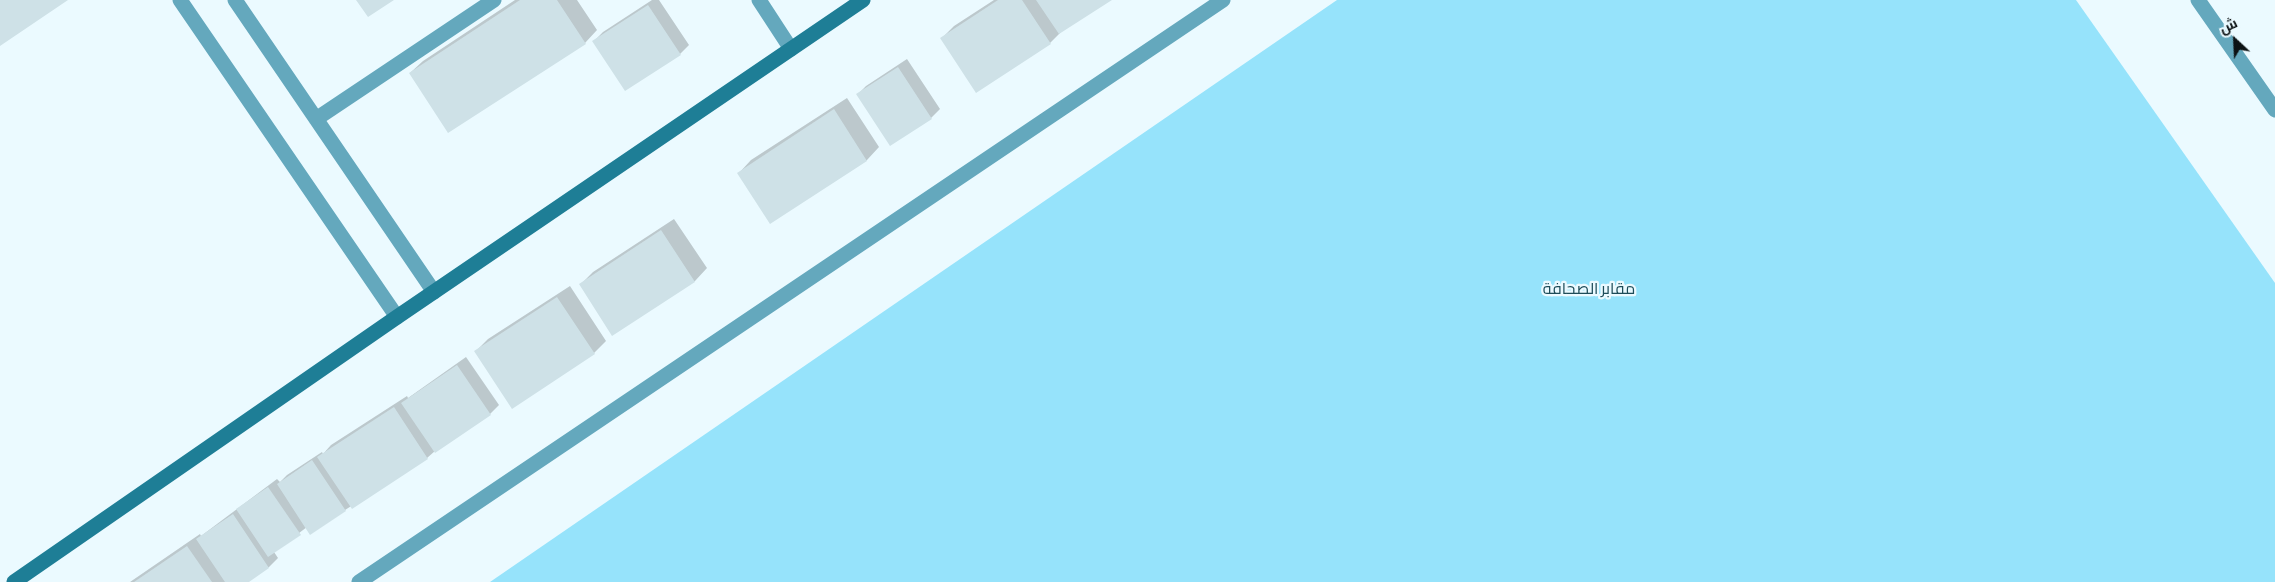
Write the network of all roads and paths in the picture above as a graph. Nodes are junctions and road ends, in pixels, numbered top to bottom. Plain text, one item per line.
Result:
1 (180, 0) edge
2 (235, 0) edge
3 (494, 0) edge
4 (759, 0) edge
5 (863, 0) edge
6 (1223, 0) edge
7 (2198, 0) edge
8 (791, 49) junction
9 (2275, 110) edge
10 (316, 119) junction
11 (434, 292) junction
12 (397, 317) junction
13 (14, 582) edge
14 (359, 582) edge

1 - 12 street
2 - 10 street
3 - 10 street
4 - 8 street
5 - 8 street
6 - 14 street
7 - 9 street
8 - 11 street
10 - 11 street
11 - 12 street
12 - 13 street

